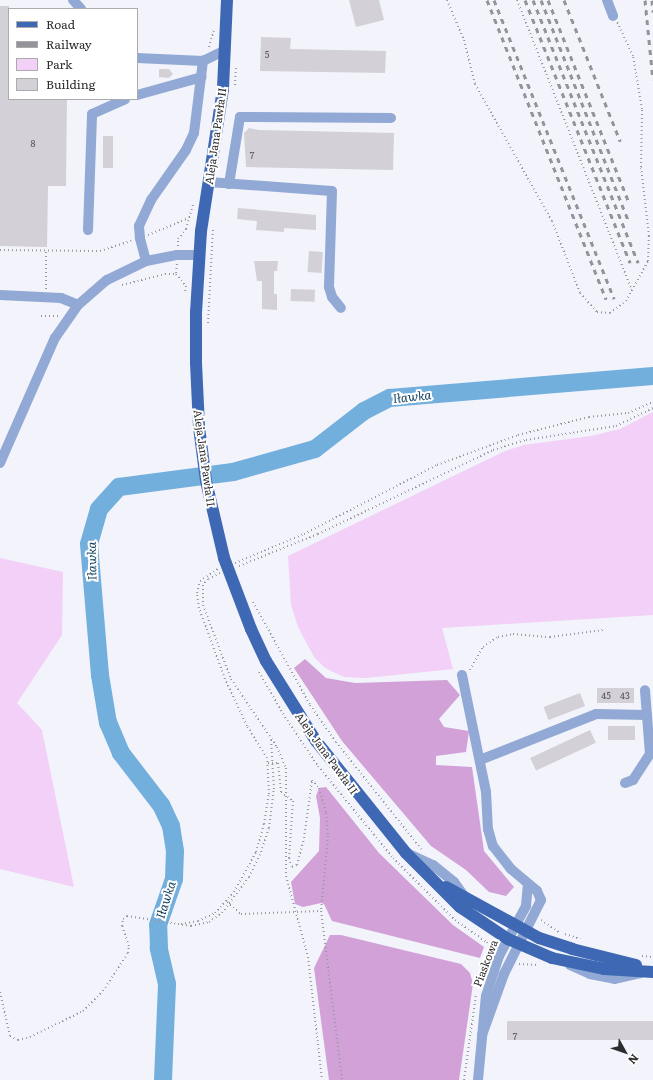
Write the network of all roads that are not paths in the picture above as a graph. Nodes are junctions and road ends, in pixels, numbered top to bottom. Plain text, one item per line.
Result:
1 (73, 0) edge
2 (227, 0) edge
3 (607, 0) edge
4 (80, 8) edge
5 (613, 16) road end
6 (226, 50) junction
7 (138, 58) edge
8 (203, 61) junction
9 (202, 77) junction
10 (138, 95) edge
11 (123, 100) edge
12 (391, 118) dead end
13 (209, 182) junction
14 (229, 184) junction
15 (88, 230) dead end
16 (199, 256) junction
17 (146, 261) junction
18 (0, 295) edge
19 (78, 305) junction
20 (341, 308) dead end
21 (0, 463) edge
22 (462, 676) dead end
23 (645, 690) dead end
24 (647, 715) junction
25 (480, 760) junction
26 (625, 783) dead end
27 (406, 853) junction
28 (430, 877) junction
29 (528, 885) junction
30 (466, 898) junction
31 (515, 926) junction
32 (527, 932) junction
33 (508, 939) junction
34 (520, 945) junction
35 (653, 969) edge
36 (653, 972) edge
37 (482, 1035) junction
38 (478, 1080) edge

1 - 4 street
2 - 6 main road, Aleja Jana Pawła II
3 - 5 street
6 - 8 street
6 - 13 main road, Aleja Jana Pawła II
7 - 8 street
8 - 9 street
9 - 10 street
9 - 17 street
11 - 15 street
12 - 14 street
13 - 14 street
13 - 16 main road, Aleja Jana Pawła II
14 - 20 street
16 - 17 street
16 - 27 main road, Aleja Jana Pawła II
17 - 19 street
18 - 19 street
19 - 21 street
22 - 25 street
23 - 24 street
24 - 25 street
24 - 26 street
25 - 29 street
27 - 28 main road, Aleja Jana Pawła II
27 - 30 street
28 - 30 main road, Aleja Jana Pawła II
28 - 33 main road, Aleja Jana Pawła II
29 - 31 street, Piaskowa
29 - 32 street, Piaskowa
30 - 31 main road, Aleja Jana Pawła II
31 - 32 main road, Aleja Jana Pawła II
31 - 33 street, Piaskowa
32 - 34 street, Piaskowa
32 - 35 main road, Aleja Jana Pawła II
33 - 34 main road, Aleja Jana Pawła II
33 - 37 street, Piaskowa
34 - 36 main road, Aleja Jana Pawła II
34 - 37 street, Piaskowa
37 - 38 street, Piaskowa

